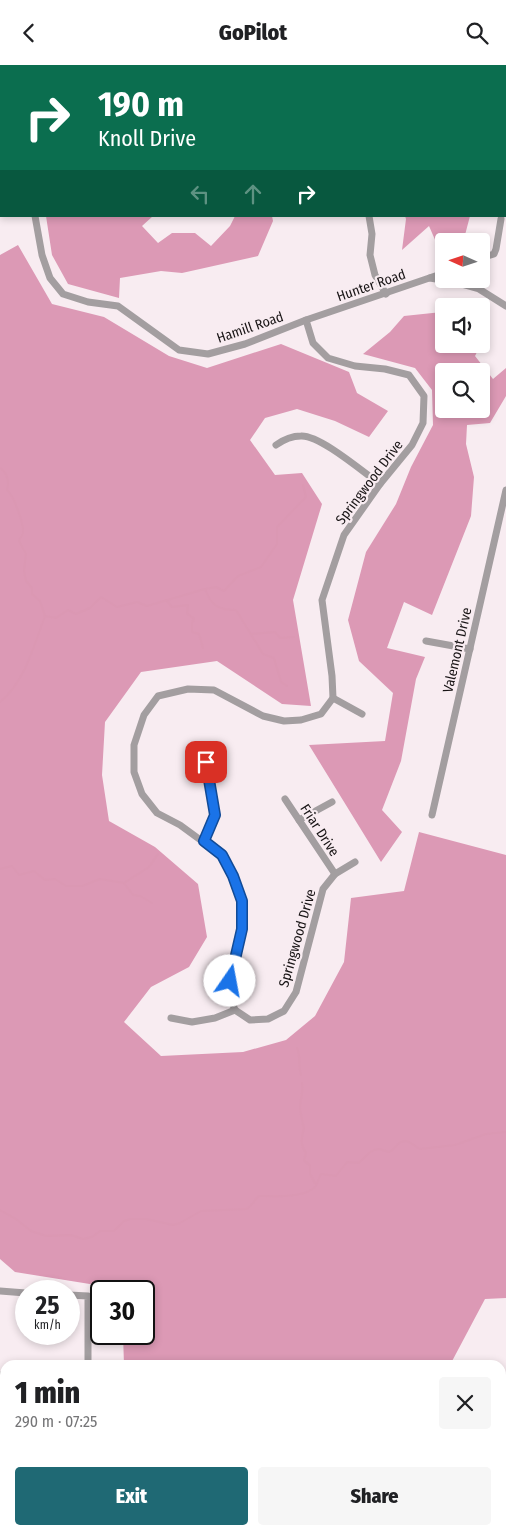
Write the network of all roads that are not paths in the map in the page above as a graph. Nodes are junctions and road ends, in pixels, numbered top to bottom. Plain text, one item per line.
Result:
1 (35, 217) edge
2 (369, 217) edge
3 (501, 217) edge
4 (506, 231) edge
5 (490, 255) edge
6 (435, 276) edge
7 (429, 278) junction
8 (386, 294) junction
9 (506, 306) edge
10 (306, 320) junction
11 (276, 445) dead end
12 (380, 484) junction
13 (506, 490) edge
14 (426, 641) dead end
15 (470, 649) junction
16 (333, 698) junction
17 (362, 714) dead end
18 (206, 762) dead end
19 (285, 799) dead end
20 (332, 802) dead end
21 (432, 815) dead end
22 (299, 820) junction
23 (204, 841) junction
24 (355, 863) dead end
25 (335, 874) junction
26 (235, 1010) junction
27 (171, 1019) dead end
28 (0, 1291) edge
29 (15, 1292) edge
30 (80, 1296) edge
31 (88, 1360) edge

1 - 10 street, Hamill Road
2 - 8 street
3 - 4 street
3 - 5 street
6 - 7 street, Hunter Road
7 - 8 street, Hunter Road
7 - 9 street
8 - 10 street, Hunter Road
10 - 12 street, Springwood Drive
11 - 12 street
12 - 16 street, Springwood Drive
13 - 15 street, Valemont Drive
14 - 15 street
15 - 21 street, Valemont Drive
16 - 17 street
16 - 23 street
18 - 23 street
19 - 22 street, Friar Drive
20 - 22 street
22 - 25 street, Friar Drive
23 - 26 street
24 - 25 street, Springwood Drive
25 - 26 street, Springwood Drive
26 - 27 street
28 - 29 street
30 - 31 street

